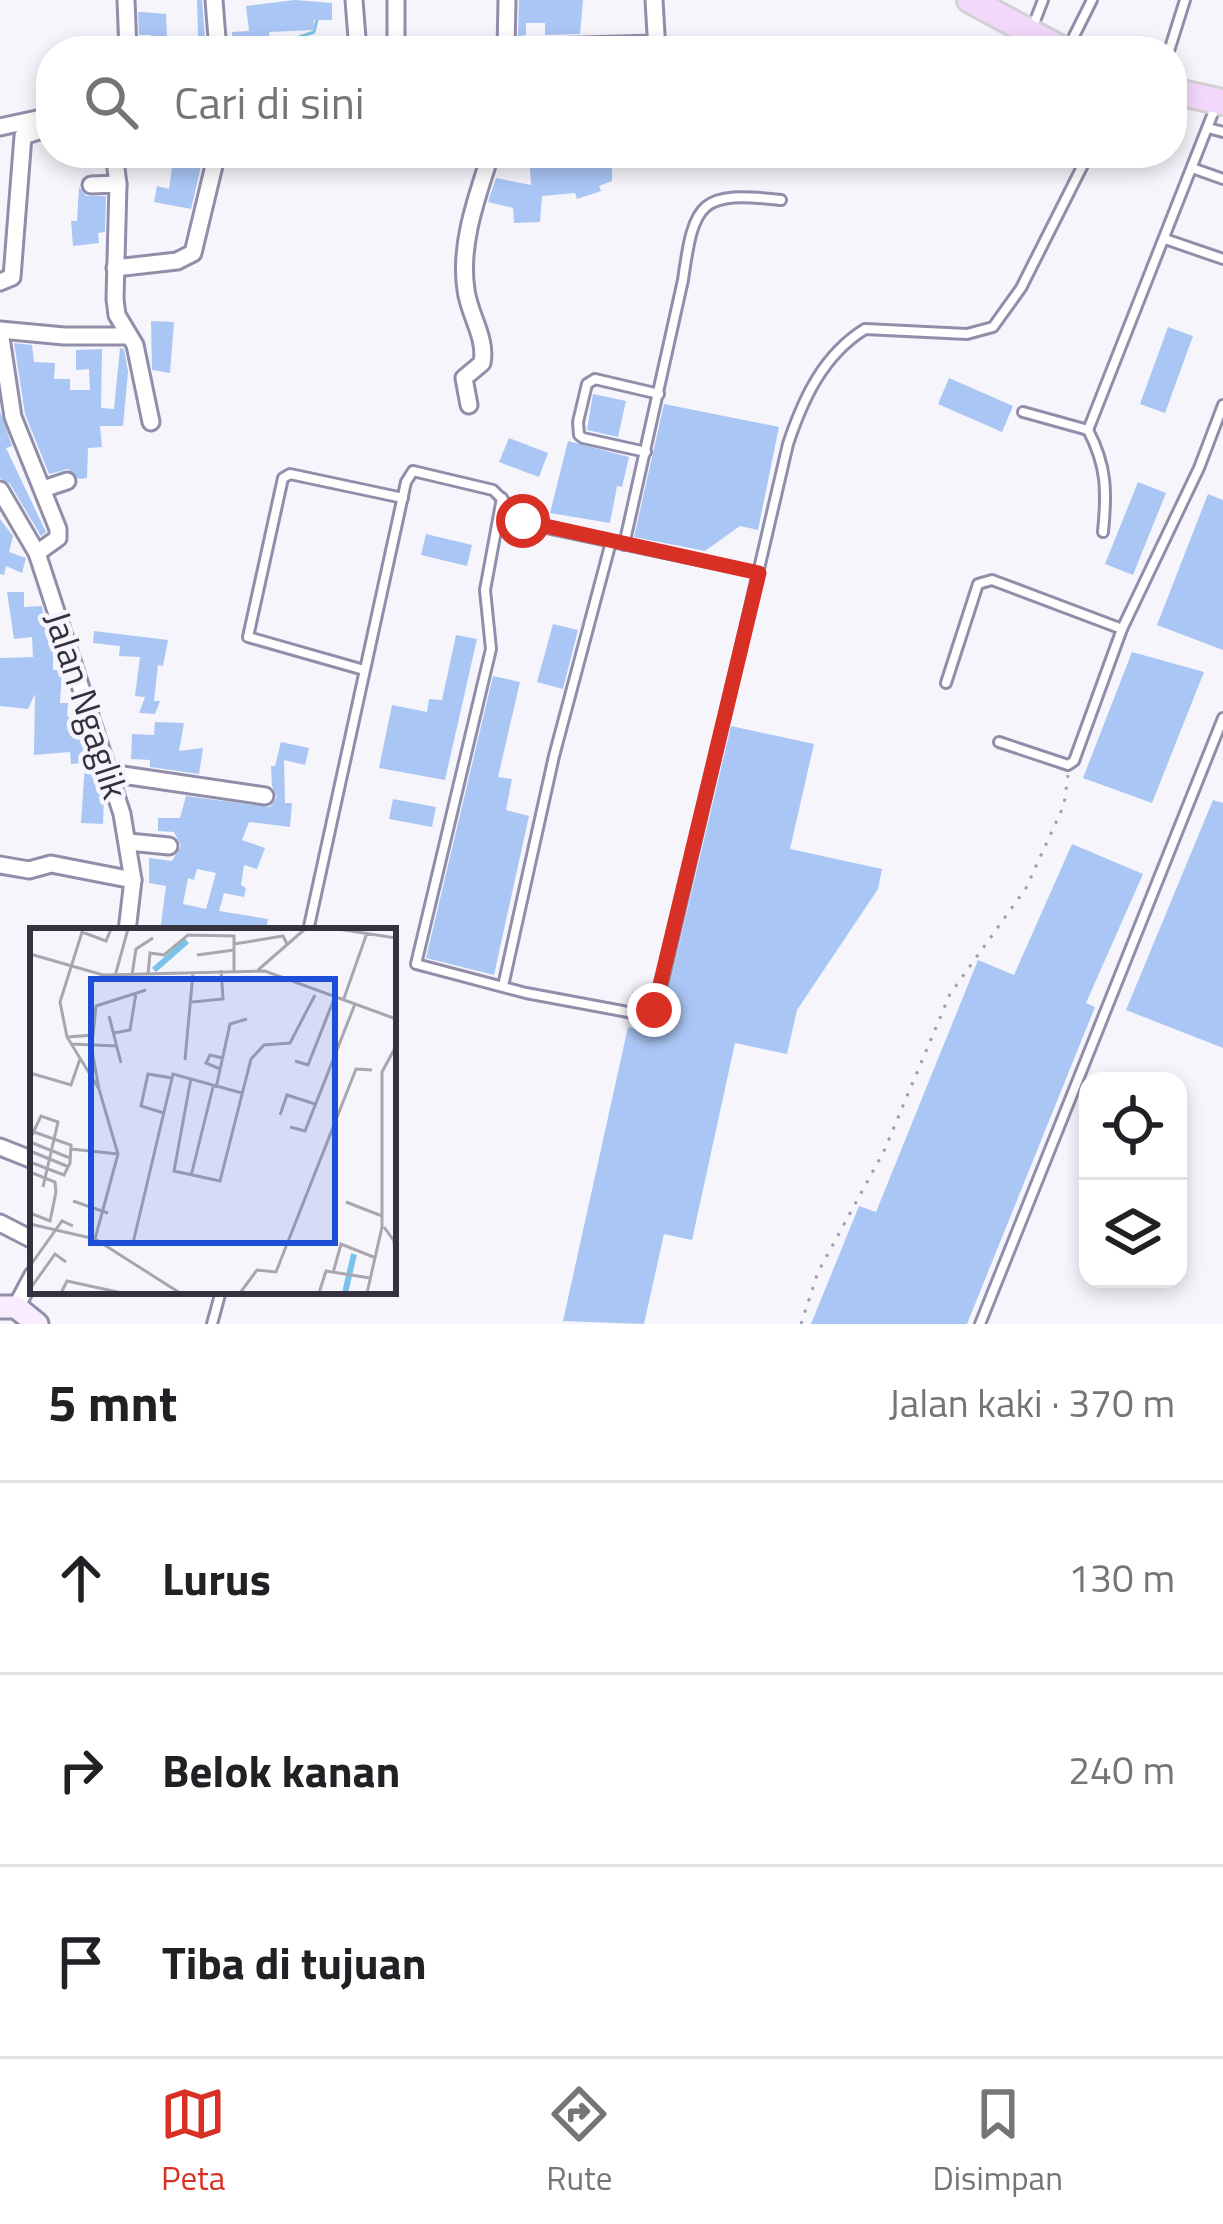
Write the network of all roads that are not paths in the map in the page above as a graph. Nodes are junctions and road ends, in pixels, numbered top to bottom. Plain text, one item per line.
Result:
1 (126, 0) edge
2 (214, 0) edge
3 (354, 0) edge
4 (396, 0) edge
5 (507, 0) edge
6 (654, 0) edge
7 (970, 0) edge
8 (1042, 0) edge
9 (1092, 0) edge
10 (1185, 0) edge
11 (1031, 33) junction
12 (127, 36) edge
13 (217, 36) edge
14 (357, 36) edge
15 (396, 36) edge
16 (506, 36) edge
17 (656, 36) edge
18 (1037, 36) edge
19 (1073, 36) edge
20 (1174, 36) edge
21 (1187, 95) edge
22 (1221, 101) edge
23 (36, 119) edge
24 (0, 127) edge
25 (1208, 128) junction
26 (1223, 131) edge
27 (36, 132) edge
28 (116, 168) edge
29 (213, 168) edge
30 (486, 168) edge
31 (1081, 168) edge
32 (1192, 168) junction
33 (1223, 178) edge
34 (118, 184) junction
35 (91, 185) dead end
36 (0, 190) edge
37 (21, 190) junction
38 (781, 200) dead end
39 (1165, 239) junction
40 (1223, 260) edge
41 (115, 268) junction
42 (0, 282) edge
43 (0, 330) edge
44 (129, 336) junction
45 (659, 394) junction
46 (469, 405) dead end
47 (1223, 405) edge
48 (1023, 412) dead end
49 (151, 422) dead end
50 (1088, 430) junction
51 (646, 452) junction
52 (67, 481) dead end
53 (43, 489) junction
54 (0, 490) edge
55 (403, 498) junction
56 (502, 498) junction
57 (1103, 532) dead end
58 (610, 542) junction
59 (624, 545) junction
60 (37, 553) junction
61 (759, 573) junction
62 (1122, 629) junction
63 (364, 670) junction
64 (946, 682) dead end
65 (1223, 718) edge
66 (999, 742) dead end
67 (109, 772) junction
68 (265, 796) dead end
69 (129, 842) junction
70 (169, 846) dead end
71 (0, 865) edge
72 (133, 880) junction
73 (127, 928) edge
74 (309, 928) edge
75 (502, 986) junction
76 (0, 1148) edge
77 (30, 1159) edge
78 (0, 1223) edge
79 (30, 1238) edge
80 (30, 1279) edge
81 (220, 1294) edge
82 (8, 1307) edge
83 (37, 1324) edge
84 (212, 1324) edge
85 (980, 1324) edge

1 - 12 street
2 - 13 street
3 - 14 street
4 - 15 street
5 - 16 street
6 - 17 street
7 - 11 main road
8 - 11 lane
9 - 19 lane
10 - 20 lane
11 - 18 main road
21 - 22 main road
22 - 25 lane
23 - 24 street
25 - 26 lane
25 - 32 lane
27 - 37 street
28 - 34 street
29 - 41 street
30 - 46 street
31 - 61 lane
32 - 33 lane
32 - 39 lane
34 - 35 street
34 - 41 street
36 - 37 street
37 - 42 street
38 - 45 lane
39 - 40 lane
39 - 50 lane
41 - 44 street
43 - 44 street
43 - 53 street
44 - 49 street
45 - 51 lane
45 - 51 lane
47 - 62 lane
48 - 50 lane
50 - 57 lane
51 - 59 lane
52 - 53 street
53 - 60 street
54 - 60 street, Jalan Ngaglik
55 - 56 lane
55 - 63 lane
55 - 63 lane
56 - 58 lane
56 - 75 lane
58 - 59 lane
58 - 75 lane
59 - 61 lane
60 - 67 street, Jalan Ngaglik
61 - 75 lane
62 - 64 lane
62 - 66 lane
63 - 74 lane
65 - 85 lane
67 - 68 street
67 - 69 street, Jalan Ngaglik
69 - 70 street
69 - 72 street, Jalan Ngaglik
71 - 72 street
72 - 73 street, Jalan Ngaglik
76 - 77 street
78 - 79 street
80 - 82 street
81 - 84 lane
82 - 83 street

